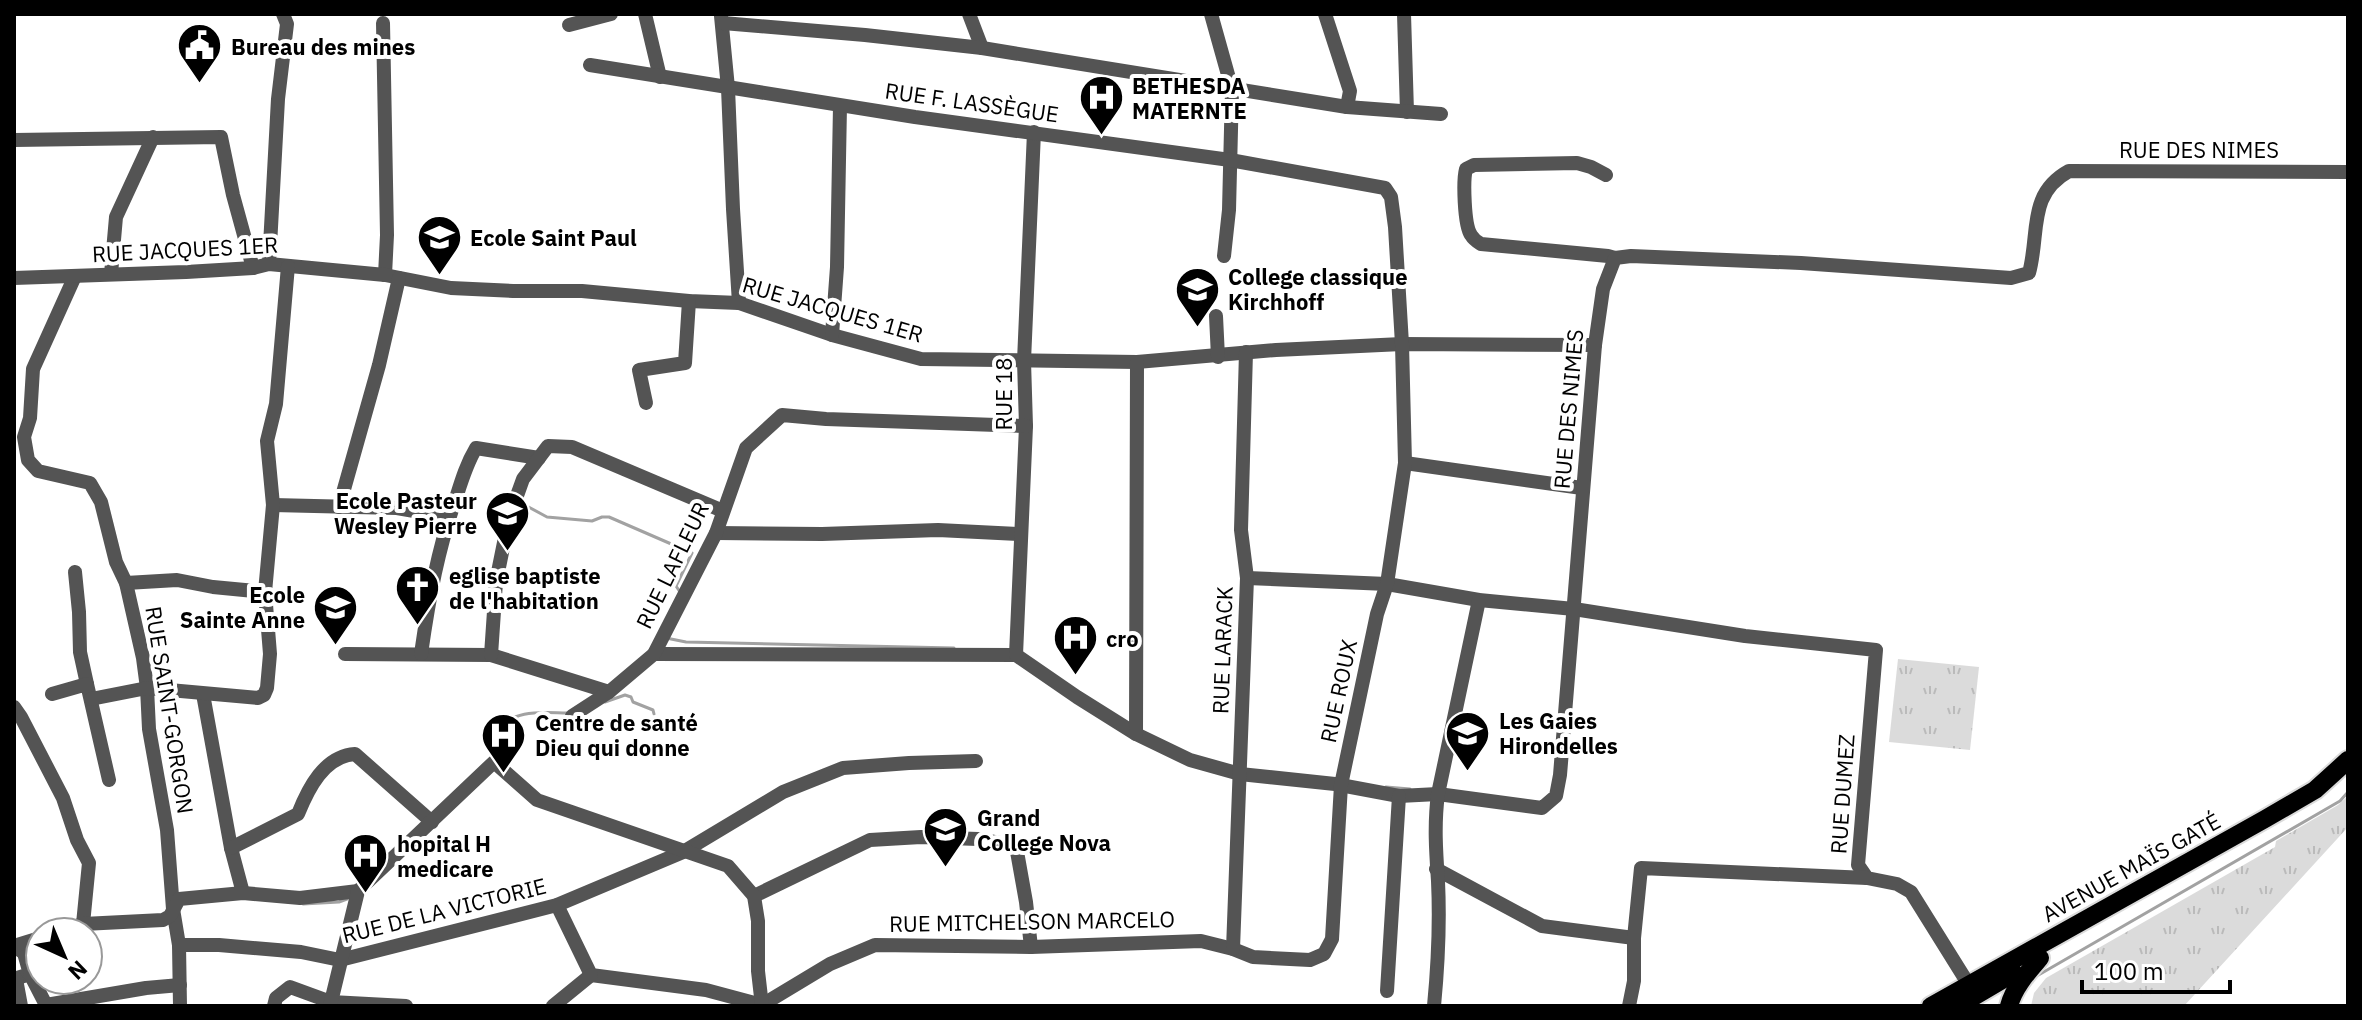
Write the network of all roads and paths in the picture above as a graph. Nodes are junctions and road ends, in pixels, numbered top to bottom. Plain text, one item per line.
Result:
1 (283, 14) edge
2 (611, 14) edge
3 (645, 14) edge
4 (1211, 14) edge
5 (1325, 14) edge
6 (1404, 14) edge
7 (973, 15) edge
8 (722, 18) edge
9 (383, 23) dead end
10 (569, 25) dead end
11 (982, 48) junction
12 (590, 65) dead end
13 (660, 77) junction
14 (728, 88) junction
15 (1232, 89) junction
16 (840, 106) junction
17 (1347, 107) junction
18 (1407, 112) junction
19 (1441, 114) dead end
20 (1034, 132) junction
21 (153, 137) junction
22 (14, 140) edge
23 (1230, 160) junction
24 (2348, 172) edge
25 (1606, 175) dead end
26 (1224, 256) dead end
27 (1615, 258) junction
28 (269, 264) junction
29 (288, 266) junction
30 (253, 268) junction
31 (111, 274) junction
32 (75, 276) junction
33 (392, 276) junction
34 (14, 278) edge
35 (689, 301) junction
36 (739, 303) junction
37 (1216, 316) dead end
38 (832, 335) junction
39 (1402, 344) junction
40 (1595, 345) junction
41 (1246, 352) junction
42 (1218, 357) junction
43 (1024, 361) junction
44 (1137, 362) junction
45 (646, 403) dead end
46 (1026, 426) junction
47 (539, 458) junction
48 (1405, 463) junction
49 (1582, 488) junction
50 (273, 505) junction
51 (339, 507) junction
52 (723, 511) junction
53 (449, 517) junction
54 (716, 533) junction
55 (1020, 534) junction
56 (75, 572) dead end
57 (1247, 578) junction
58 (126, 583) junction
59 (1387, 584) junction
60 (265, 592) junction
61 (1479, 600) junction
62 (1574, 609) junction
63 (345, 654) dead end
64 (421, 654) junction
65 (654, 654) junction
66 (491, 655) junction
67 (1016, 655) junction
68 (87, 684) junction
69 (147, 688) junction
70 (609, 692) junction
71 (52, 694) dead end
72 (203, 694) junction
73 (91, 699) junction
74 (14, 707) edge
75 (572, 716) dead end
76 (1136, 734) junction
77 (2348, 760) edge
78 (976, 761) dead end
79 (2348, 773) edge
80 (1240, 774) junction
81 (109, 780) dead end
82 (1341, 785) junction
83 (1438, 794) junction
84 (1399, 796) junction
85 (432, 822) junction
86 (231, 848) junction
87 (683, 852) junction
88 (1436, 869) junction
89 (1867, 878) junction
90 (358, 891) junction
91 (243, 893) junction
92 (754, 896) junction
93 (557, 905) junction
94 (173, 909) junction
95 (84, 916) edge
96 (104, 923) edge
97 (1634, 938) junction
98 (179, 945) junction
99 (14, 946) edge
100 (1031, 947) junction
101 (1233, 949) junction
102 (2040, 958) junction
103 (340, 960) junction
104 (591, 975) junction
105 (20, 977) edge
106 (180, 985) junction
107 (1387, 991) dead end
108 (1970, 999) edge
109 (331, 1004) edge
110 (762, 1005) edge
111 (21, 1006) edge
112 (46, 1006) edge
113 (180, 1006) edge
114 (274, 1006) edge
115 (406, 1006) edge
116 (553, 1006) edge
117 (1434, 1006) edge
118 (1629, 1006) edge
119 (1931, 1006) edge
120 (2009, 1006) edge

1 - 28 street
2 - 10 street
3 - 13 street
4 - 15 street
5 - 17 street
6 - 18 street
7 - 11 street
8 - 11 street
8 - 14 street
9 - 33 street
11 - 15 street
12 - 13 street, RUE F. LASSÈGUE
13 - 14 street, RUE F. LASSÈGUE
14 - 16 street, RUE F. LASSÈGUE
14 - 36 street
15 - 17 street
15 - 23 street
16 - 20 street, RUE F. LASSÈGUE
16 - 38 street
17 - 18 street
18 - 19 street
20 - 23 street, RUE F. LASSÈGUE
20 - 43 street, RUE 18
21 - 22 street
21 - 30 street
21 - 31 street
23 - 26 street
23 - 39 street, RUE F. LASSÈGUE
24 - 27 street, RUE DES NIMES
25 - 27 street
27 - 40 street, RUE DES NIMES
28 - 29 street, RUE JACQUES 1ER
28 - 30 street, RUE JACQUES 1ER
29 - 33 street, RUE JACQUES 1ER
29 - 50 street
30 - 31 street, RUE JACQUES 1ER
31 - 32 street, RUE JACQUES 1ER
32 - 34 street, RUE JACQUES 1ER
32 - 58 street, RUE SAINT-GORGON
33 - 35 street, RUE JACQUES 1ER
33 - 51 street
35 - 36 street, RUE JACQUES 1ER
35 - 45 street
36 - 38 street, RUE JACQUES 1ER
37 - 42 street
38 - 43 street, RUE JACQUES 1ER
39 - 40 street, RUE JACQUES 1ER
39 - 41 street, RUE JACQUES 1ER
39 - 48 street, RUE ROUX
40 - 49 street, RUE DES NIMES
41 - 42 street, RUE JACQUES 1ER
41 - 57 street, RUE LARACK
42 - 44 street, RUE JACQUES 1ER
43 - 44 street, RUE JACQUES 1ER
43 - 46 street, RUE 18
44 - 76 street
46 - 52 street, RUE LAFLEUR
46 - 55 street, RUE 18
47 - 52 street
47 - 53 street
47 - 66 street
48 - 49 street
48 - 59 street, RUE ROUX
49 - 62 street, RUE DES NIMES
50 - 51 street
50 - 60 street
51 - 53 street
52 - 54 street, RUE LAFLEUR
53 - 64 street
54 - 55 street
54 - 65 street, RUE LAFLEUR
55 - 67 street, RUE 18
56 - 68 street
57 - 59 street
57 - 80 street, RUE LARACK
58 - 60 street
58 - 69 street, RUE SAINT-GORGON
59 - 61 street
59 - 82 street, RUE ROUX
60 - 72 street
61 - 62 street
61 - 83 street
62 - 83 street, RUE DES NIMES
62 - 89 street, RUE DUMEZ
63 - 64 street
64 - 66 street
65 - 67 street
65 - 70 street, RUE LAFLEUR
66 - 70 street
67 - 76 street, RUE DES NIMES
68 - 71 street
68 - 73 street
69 - 72 street
69 - 73 street
69 - 94 street, RUE SAINT-GORGON
70 - 75 street, RUE LAFLEUR
72 - 86 street
73 - 81 street
74 - 95 street
76 - 80 street, RUE DES NIMES
77 - 108 main road, AVENUE MAÏS GATÉ
78 - 87 street, RUE DE LA VICTORIE
79 - 102 main road, AVENUE MAÏS GATÉ
80 - 82 street, RUE DES NIMES
80 - 101 street, RUE LARACK
82 - 84 street, RUE DES NIMES
82 - 101 street, RUE ROUX
83 - 84 street, RUE DES NIMES
83 - 88 street
84 - 107 street
85 - 86 street
85 - 87 street
85 - 90 street
86 - 91 street
87 - 92 street
87 - 93 street, RUE DE LA VICTORIE
88 - 97 street
88 - 117 street
89 - 97 street
89 - 108 street, RUE DUMEZ
90 - 91 street
90 - 103 street
91 - 94 street
92 - 100 street
92 - 110 street
93 - 103 street, RUE DE LA VICTORIE
93 - 104 street
94 - 96 street
94 - 98 street, RUE SAINT-GORGON
97 - 118 street
98 - 103 street, RUE DE LA VICTORIE
98 - 106 street, RUE SAINT-GORGON
99 - 105 street
100 - 101 street, RUE MITCHELSON MARCELO
100 - 110 street, RUE MITCHELSON MARCELO
102 - 108 main road, AVENUE MAÏS GATÉ
102 - 120 main road
103 - 109 street
104 - 110 street
104 - 116 street
105 - 111 street
105 - 112 street
106 - 112 street
106 - 113 street, RUE SAINT-GORGON
108 - 119 main road, AVENUE MAÏS GATÉ
109 - 114 street
109 - 115 street

